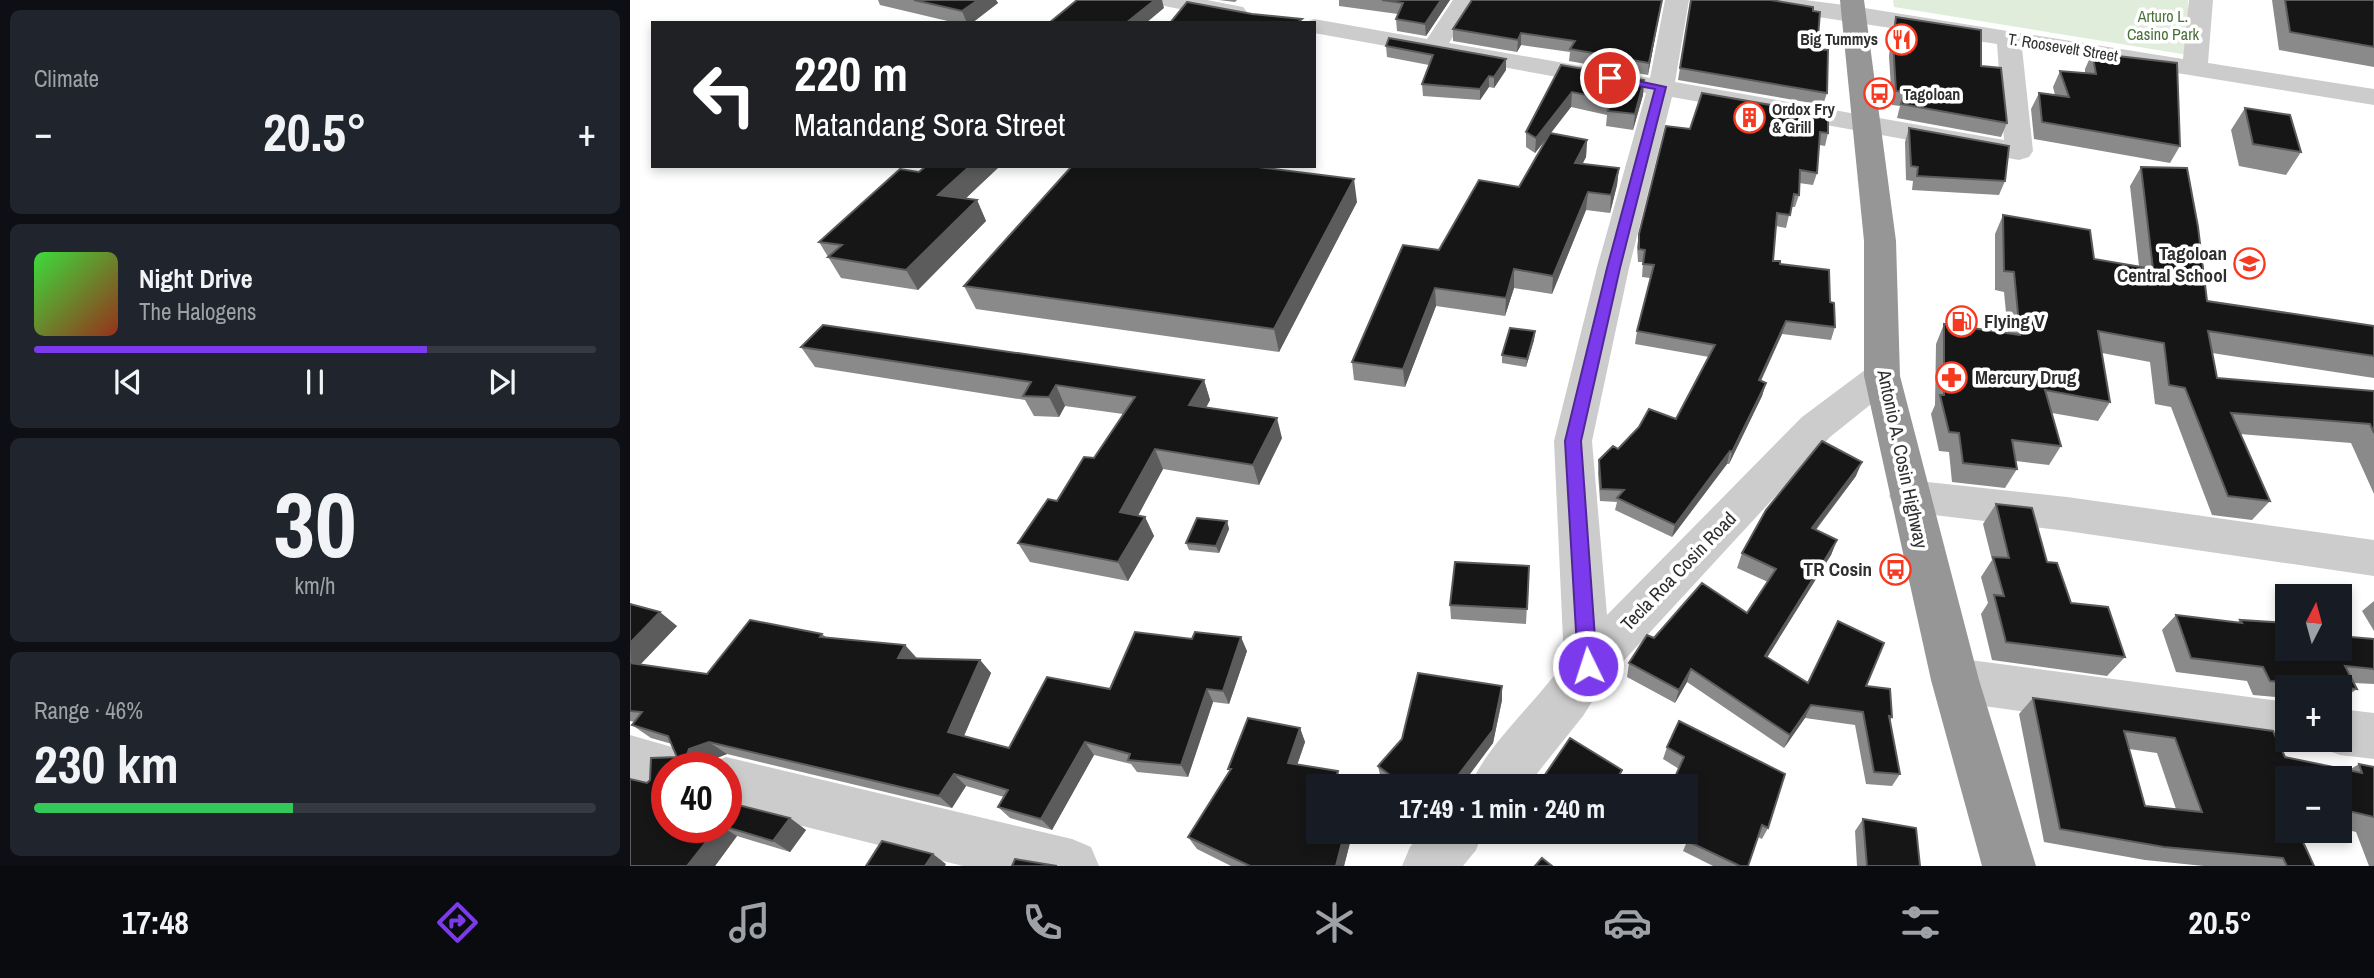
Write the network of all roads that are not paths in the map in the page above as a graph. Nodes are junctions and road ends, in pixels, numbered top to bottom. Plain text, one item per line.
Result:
1 (1168, 0) edge
2 (1465, 0) edge
3 (1677, 0) edge
4 (1751, 0) edge
5 (2201, 0) edge
6 (1852, 6) edge
7 (1247, 10) edge
8 (1316, 26) edge
9 (2009, 38) junction
10 (1434, 47) junction
11 (2195, 68) junction
12 (1661, 87) junction
13 (2374, 97) edge
14 (1866, 125) junction
15 (1882, 376) junction
16 (1909, 496) junction
17 (2374, 558) edge
18 (1588, 666) junction
19 (1955, 680) junction
20 (2275, 723) edge
21 (2352, 733) edge
22 (2374, 736) edge
23 (630, 759) edge
24 (651, 764) edge
25 (1505, 774) edge
26 (742, 786) edge
27 (1447, 844) edge
28 (1072, 866) edge
29 (1429, 866) edge
30 (2009, 866) edge

1 - 7 street
2 - 10 street
3 - 12 street
4 - 6 street, T. Roosevelt Street
5 - 11 street
6 - 9 street, T. Roosevelt Street
6 - 14 highway, Antonio A. Cosin Highway
8 - 10 street
9 - 11 street, T. Roosevelt Street
9 - 14 street
10 - 12 street
11 - 13 street, T. Roosevelt Street
12 - 14 street
12 - 18 street
14 - 15 highway, Antonio A. Cosin Highway
15 - 16 highway, Antonio A. Cosin Highway
15 - 18 street, Tecla Roa Cosin Road
16 - 17 street
16 - 19 highway, Antonio A. Cosin Highway
18 - 25 street, Tecla Roa Cosin Road
19 - 20 street
19 - 30 highway, Antonio A. Cosin Highway
21 - 22 street
23 - 24 street
26 - 28 street
27 - 29 street

